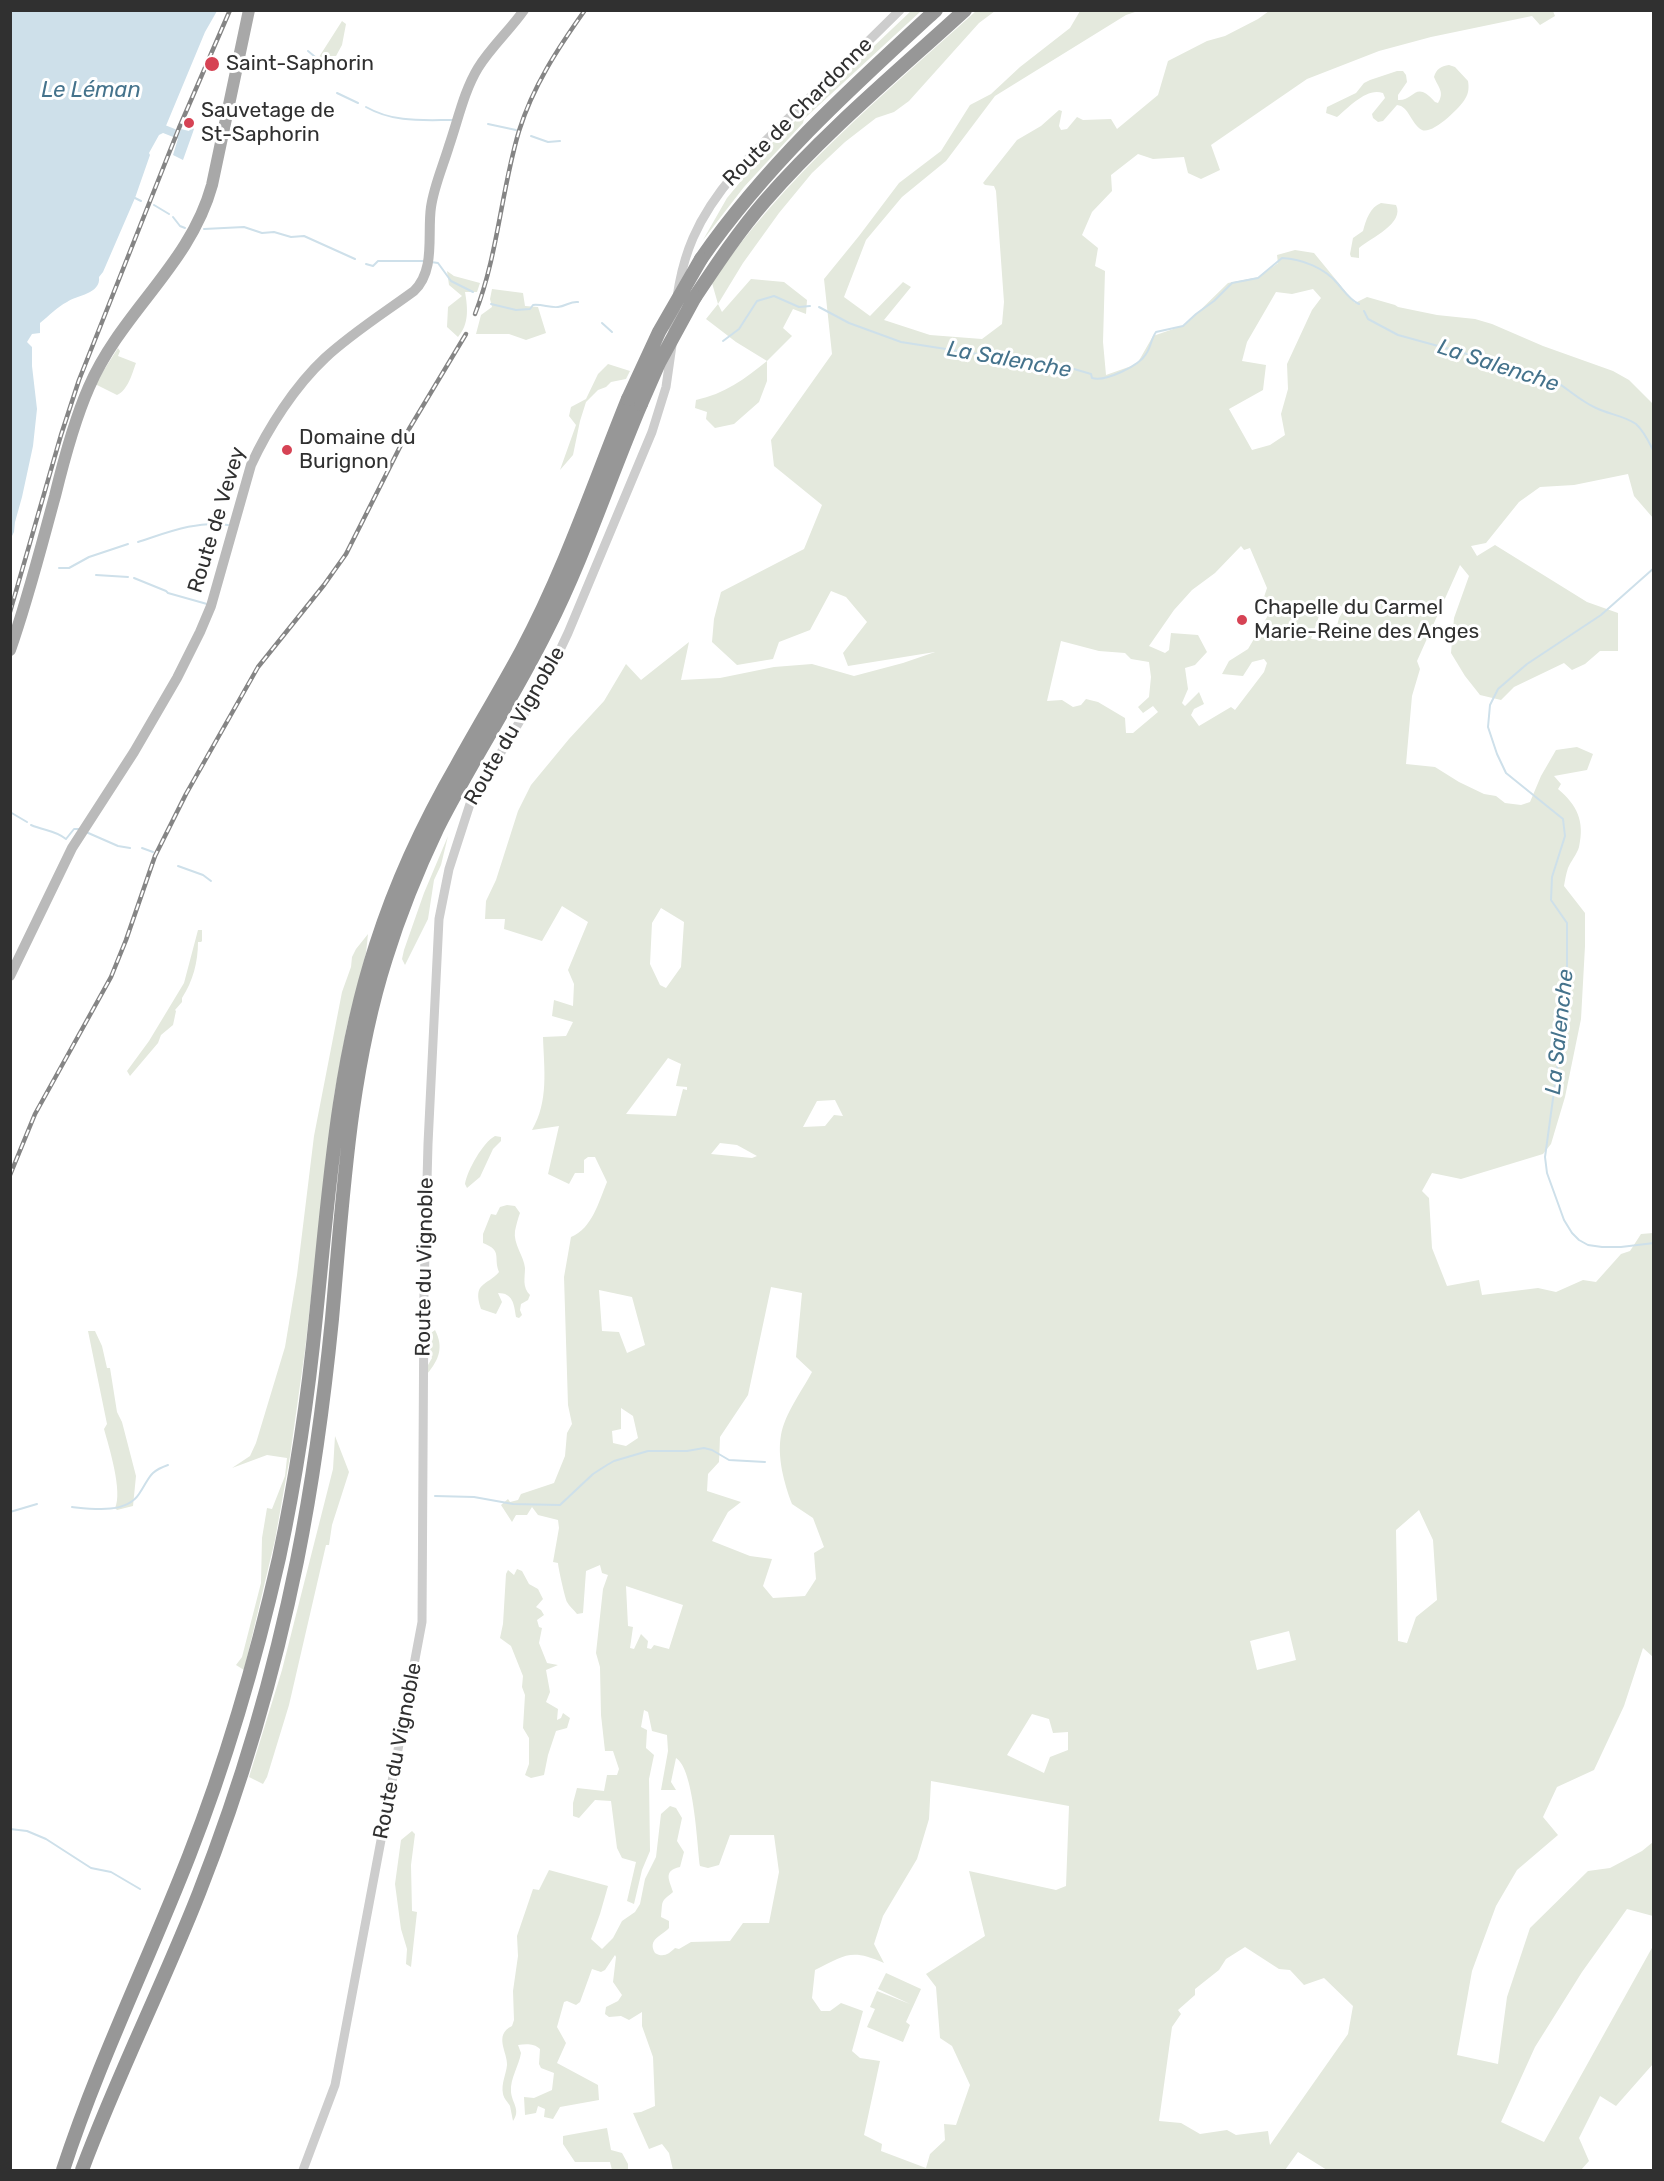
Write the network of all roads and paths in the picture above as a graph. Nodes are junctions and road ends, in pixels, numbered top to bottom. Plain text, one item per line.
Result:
1 (249, 10) edge
2 (524, 10) edge
3 (900, 10) edge
4 (936, 10) edge
5 (965, 10) edge
6 (663, 400) joint
7 (634, 401) junction
8 (10, 650) edge
9 (10, 976) edge
10 (63, 2170) edge
11 (82, 2170) edge
12 (303, 2170) edge

1 - 8 main road
2 - 9 main road, Route de Vevey
3 - 6 street, Route de Chardonne
4 - 7 highway, bridge
5 - 7 highway, bridge
6 - 12 street, Route du Vignoble
7 - 10 highway
7 - 11 highway

